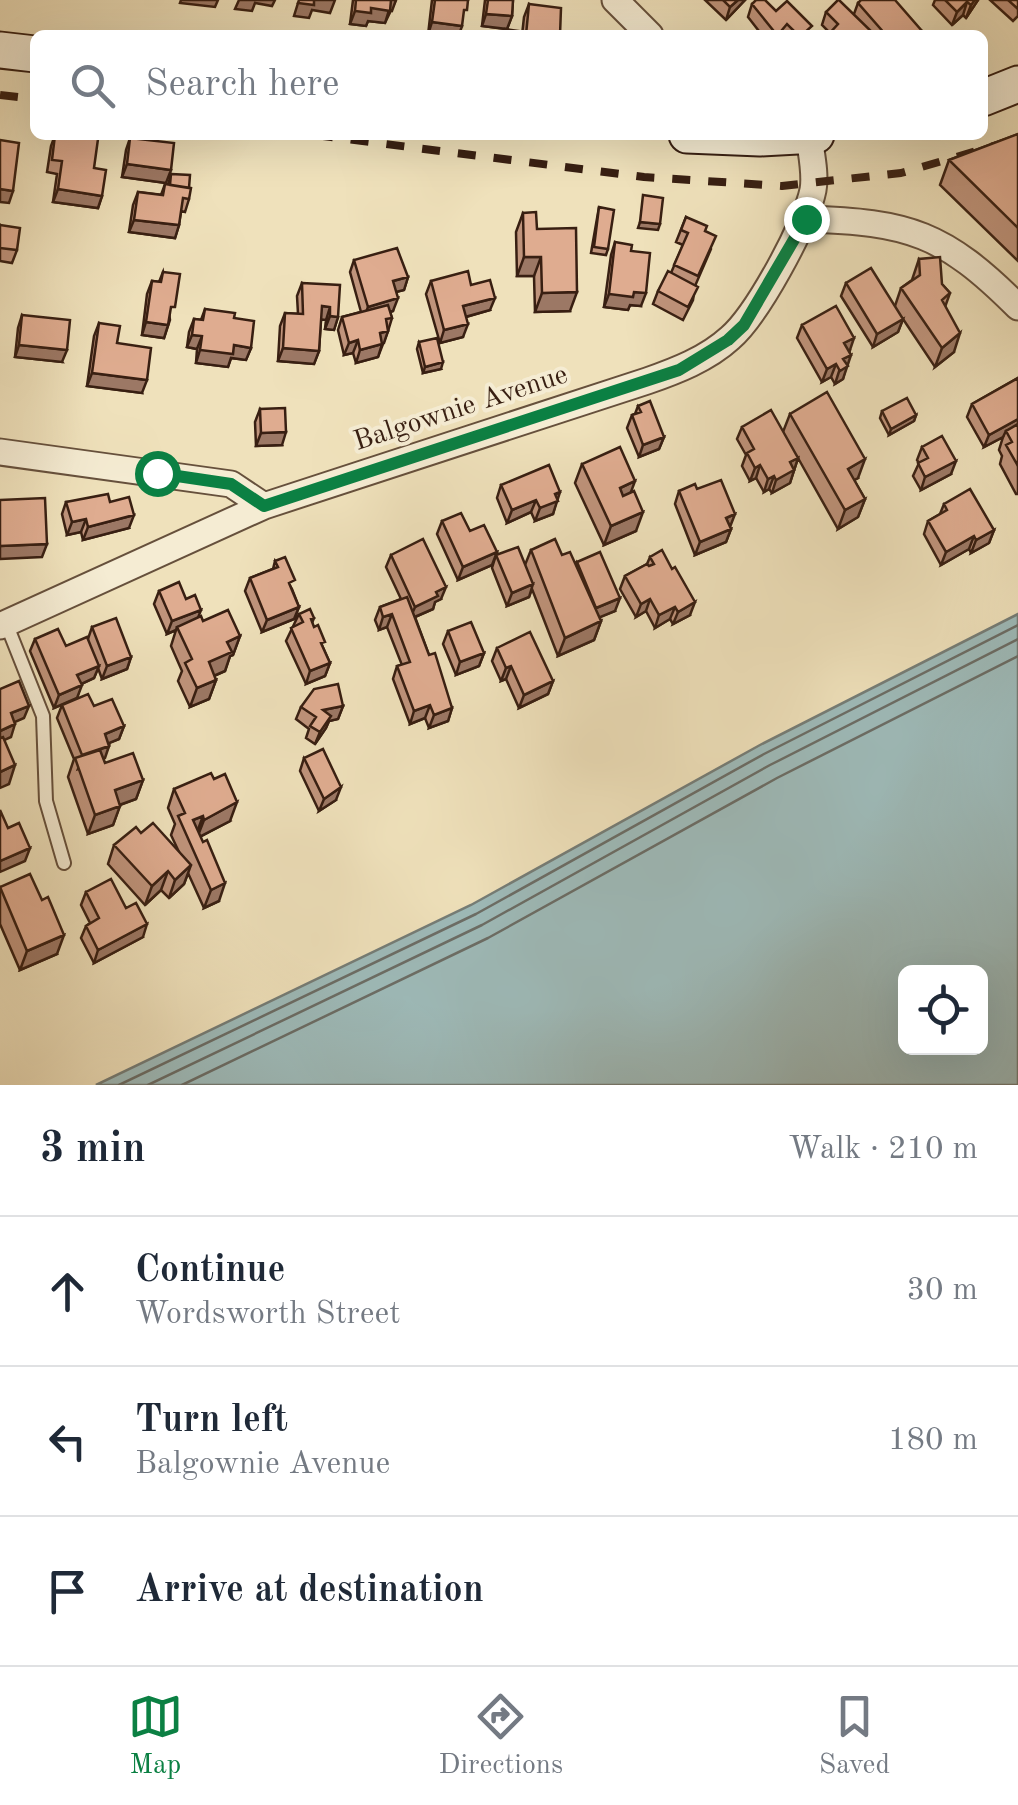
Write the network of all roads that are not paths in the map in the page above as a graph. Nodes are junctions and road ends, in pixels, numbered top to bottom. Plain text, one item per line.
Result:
1 (615, 0) edge
2 (645, 30) edge
3 (0, 50) edge
4 (30, 53) edge
5 (1018, 84) edge
6 (988, 96) edge
7 (808, 140) edge
8 (806, 219) junction
9 (1018, 307) edge
10 (0, 452) edge
11 (264, 506) junction
12 (3, 624) edge
13 (64, 864) dead end

1 - 2 street
3 - 4 main road
5 - 6 main road
7 - 8 street, Balgownie Avenue
8 - 9 street
8 - 11 street, Balgownie Avenue
10 - 11 street
11 - 12 street, Balgownie Avenue
12 - 13 lane

